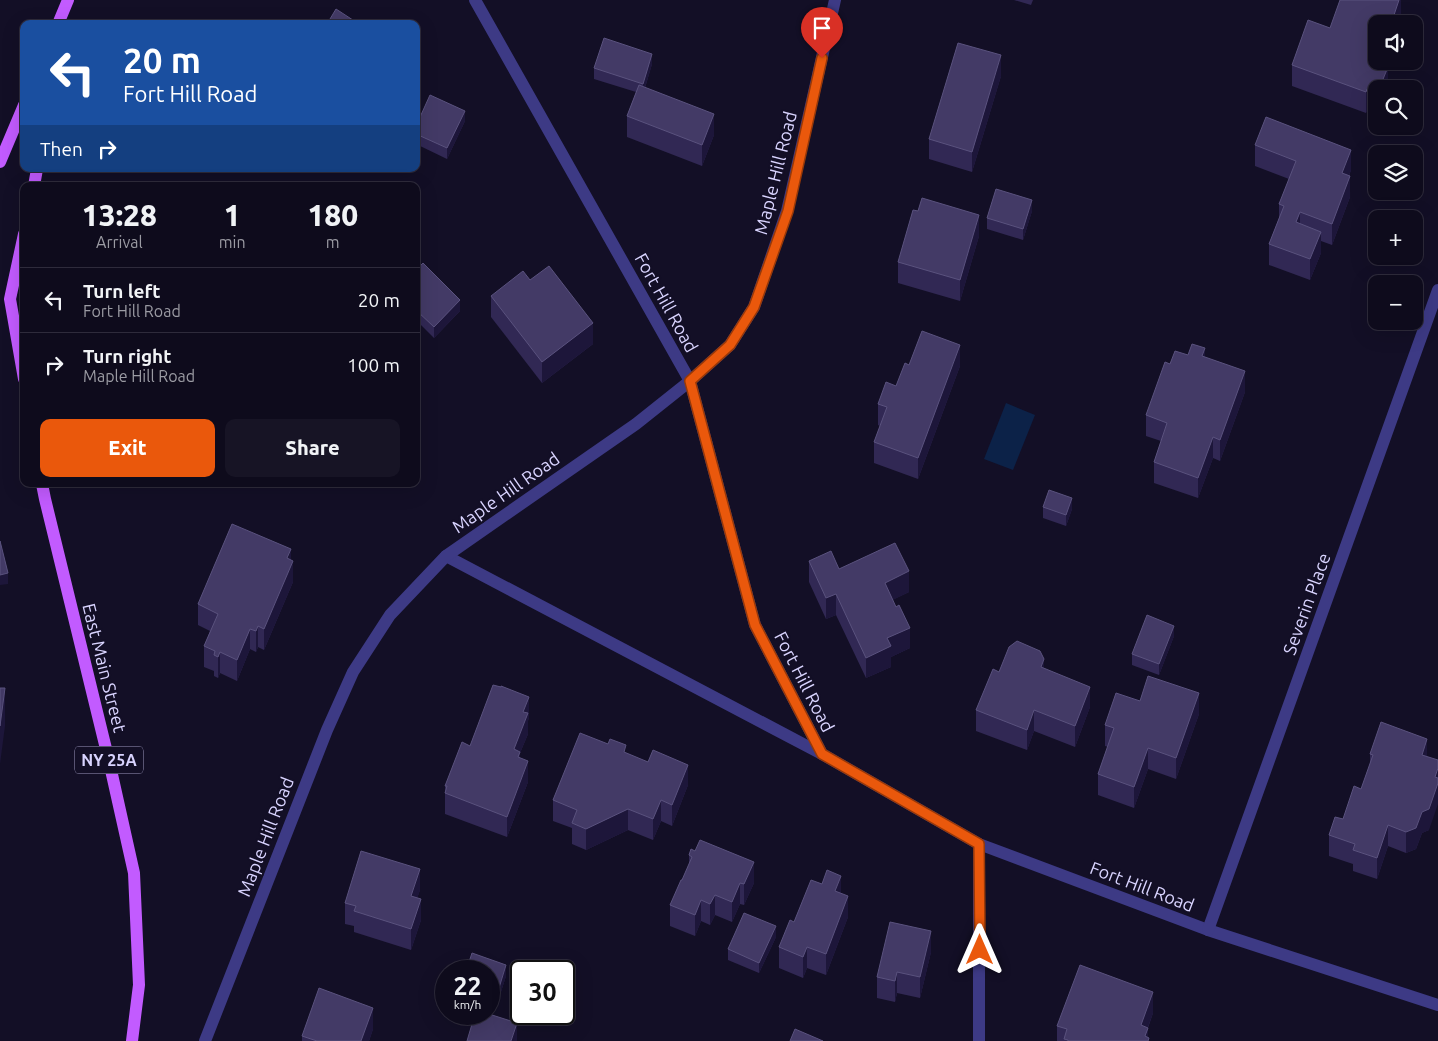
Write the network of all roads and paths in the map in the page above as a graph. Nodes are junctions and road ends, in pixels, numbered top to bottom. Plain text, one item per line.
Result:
1 (68, 0) edge
2 (73, 0) edge
3 (475, 0) edge
4 (835, 0) edge
5 (60, 20) edge
6 (69, 20) edge
7 (20, 114) edge
8 (0, 162) edge
9 (20, 247) edge
10 (1438, 290) edge
11 (5, 298) edge
12 (20, 362) edge
13 (690, 381) junction
14 (43, 487) edge
15 (446, 556) junction
16 (822, 754) junction
17 (979, 844) junction
18 (1208, 930) junction
19 (1438, 1005) edge
20 (132, 1041) edge
21 (205, 1041) edge
22 (979, 1041) edge

1 - 5 main road
2 - 6 main road
3 - 13 street, Fort Hill Road
4 - 13 street, Maple Hill Road
7 - 8 main road
9 - 11 main road
10 - 18 street, Severin Place
11 - 12 main road
13 - 15 street, Maple Hill Road
13 - 16 street, Fort Hill Road
14 - 20 main road, East Main Street / NY 25A
15 - 16 street, Fort Hill Road
15 - 21 street, Maple Hill Road
16 - 17 street, Fort Hill Road
17 - 18 street, Fort Hill Road
17 - 22 street
18 - 19 street, Fort Hill Road

